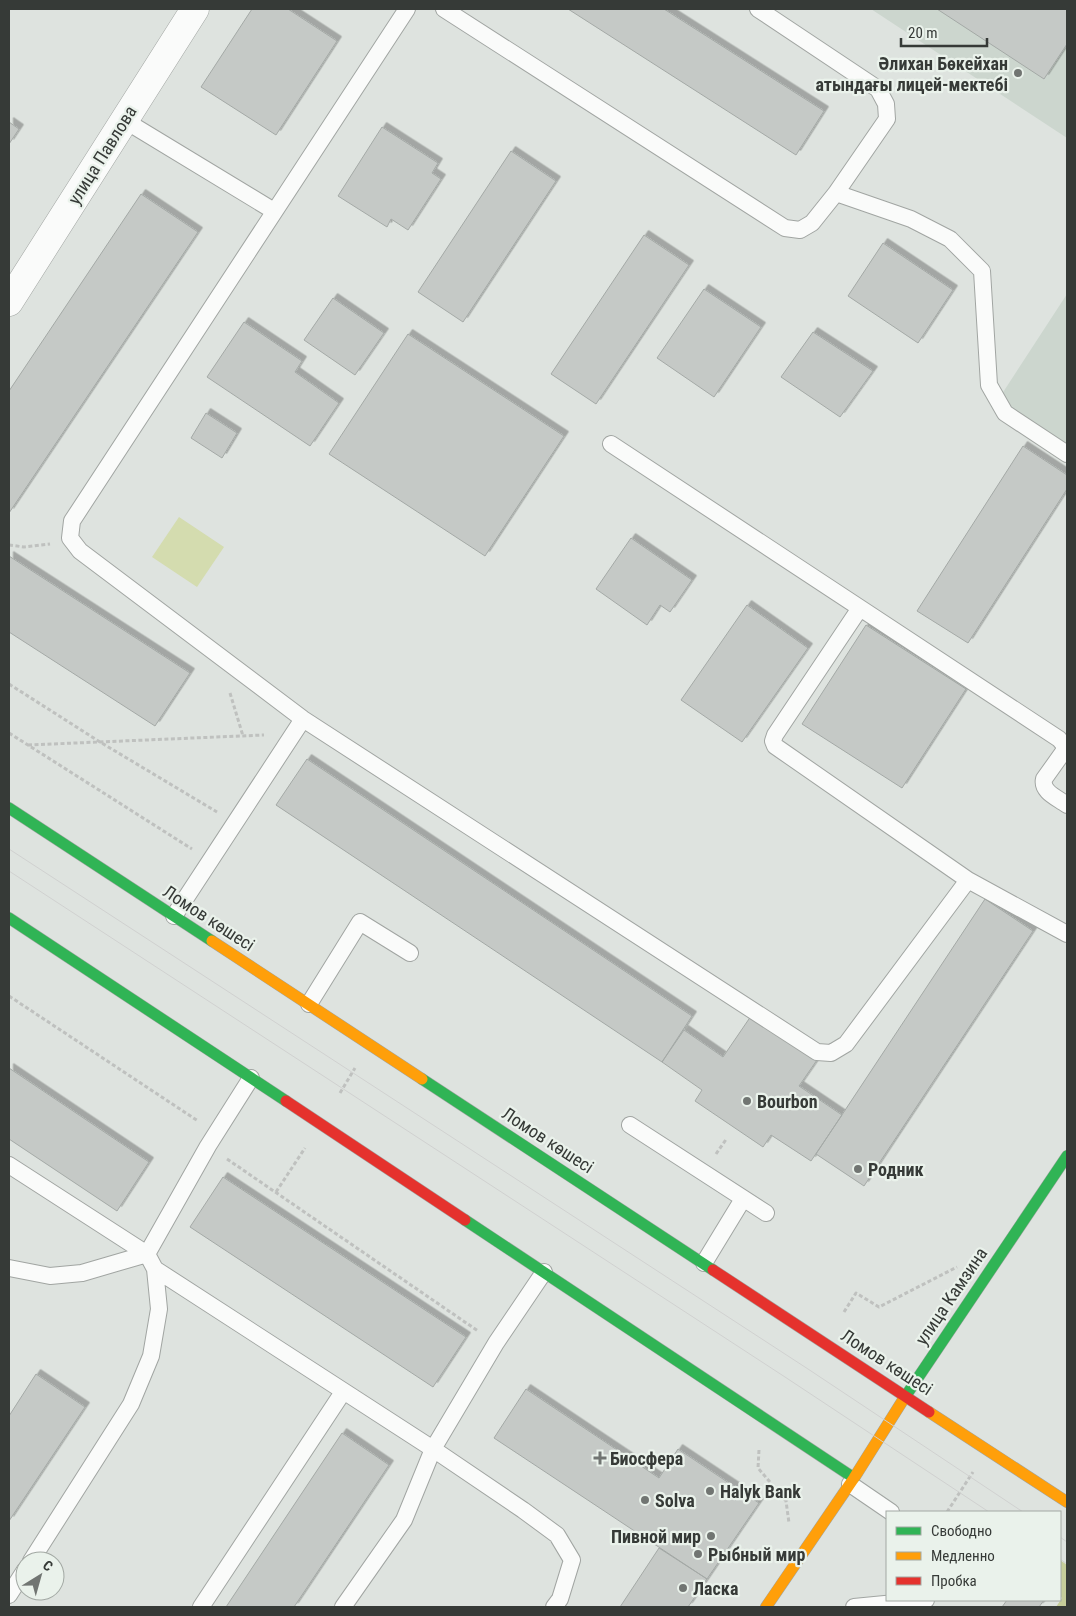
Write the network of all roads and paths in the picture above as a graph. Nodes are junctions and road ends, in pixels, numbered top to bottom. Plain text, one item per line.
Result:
1 (195, 9) edge
2 (407, 9) edge
3 (444, 9) edge
4 (758, 9) edge
5 (124, 120) junction
6 (836, 193) junction
7 (274, 212) junction
8 (9, 302) edge
9 (611, 444) dead end
10 (1067, 454) edge
11 (70, 538) junction
12 (9, 545) edge
13 (860, 608) junction
14 (9, 684) edge
15 (303, 719) junction
16 (9, 733) edge
17 (294, 734) junction
18 (100, 742) junction
19 (28, 745) junction
20 (1067, 805) edge
21 (9, 808) edge
22 (235, 823) junction
23 (210, 861) junction
24 (968, 880) junction
25 (174, 916) junction
26 (9, 918) edge
27 (1067, 934) edge
28 (410, 953) dead end
29 (9, 996) edge
30 (309, 1004) junction
31 (357, 1066) dead end
32 (251, 1078) junction
33 (340, 1093) dead end
34 (630, 1125) dead end
35 (212, 1139) junction
36 (308, 1143) dead end
37 (1067, 1156) edge
38 (9, 1165) edge
39 (276, 1192) junction
40 (744, 1199) junction
41 (766, 1213) dead end
42 (147, 1254) junction
43 (704, 1263) junction
44 (962, 1264) dead end
45 (9, 1268) edge
46 (155, 1269) junction
47 (544, 1272) junction
48 (844, 1312) dead end
49 (496, 1343) junction
50 (343, 1392) junction
51 (906, 1395) junction
52 (759, 1444) dead end
53 (433, 1449) junction
54 (977, 1465) dead end
55 (852, 1481) junction
56 (1067, 1502) edge
57 (890, 1511) edge
58 (948, 1511) edge
59 (789, 1529) dead end
60 (36, 1551) edge
61 (916, 1601) edge
62 (201, 1607) edge
63 (343, 1607) edge
64 (554, 1607) edge
65 (766, 1607) edge
66 (854, 1607) edge

1 - 5 street, улица Павлова
2 - 7 lane
3 - 6 lane
4 - 6 lane
5 - 7 lane
5 - 8 street, улица Павлова
6 - 10 lane
7 - 11 lane
9 - 13 lane
11 - 12 path
11 - 15 lane
13 - 20 lane
13 - 24 lane
14 - 18 path
15 - 17 lane
15 - 24 lane
16 - 19 path
17 - 18 path
17 - 22 lane
18 - 19 path
18 - 22 path
19 - 23 path
21 - 25 main road, Ломов көшесі
22 - 23 lane
23 - 25 lane
24 - 27 lane
25 - 30 main road, Ломов көшесі
26 - 32 main road
28 - 30 lane
29 - 35 path
30 - 43 main road, Ломов көшесі
31 - 33 path
32 - 35 lane
32 - 47 main road
34 - 40 lane
35 - 39 path
35 - 42 lane
36 - 39 path
37 - 51 main road, улица Камзина
38 - 42 lane
39 - 49 path
40 - 41 lane
40 - 43 lane
42 - 45 lane
42 - 46 lane
43 - 51 main road, Ломов көшесі
44 - 48 path
46 - 50 lane
46 - 60 lane
47 - 49 lane
47 - 55 main road
49 - 53 lane
50 - 53 lane
50 - 62 lane
51 - 55 main road, улица Камзина
51 - 56 main road, Ломов көшесі
52 - 59 path
53 - 63 lane
53 - 64 lane
54 - 58 path
55 - 57 lane
55 - 65 main road, улица Камзина
61 - 66 lane

